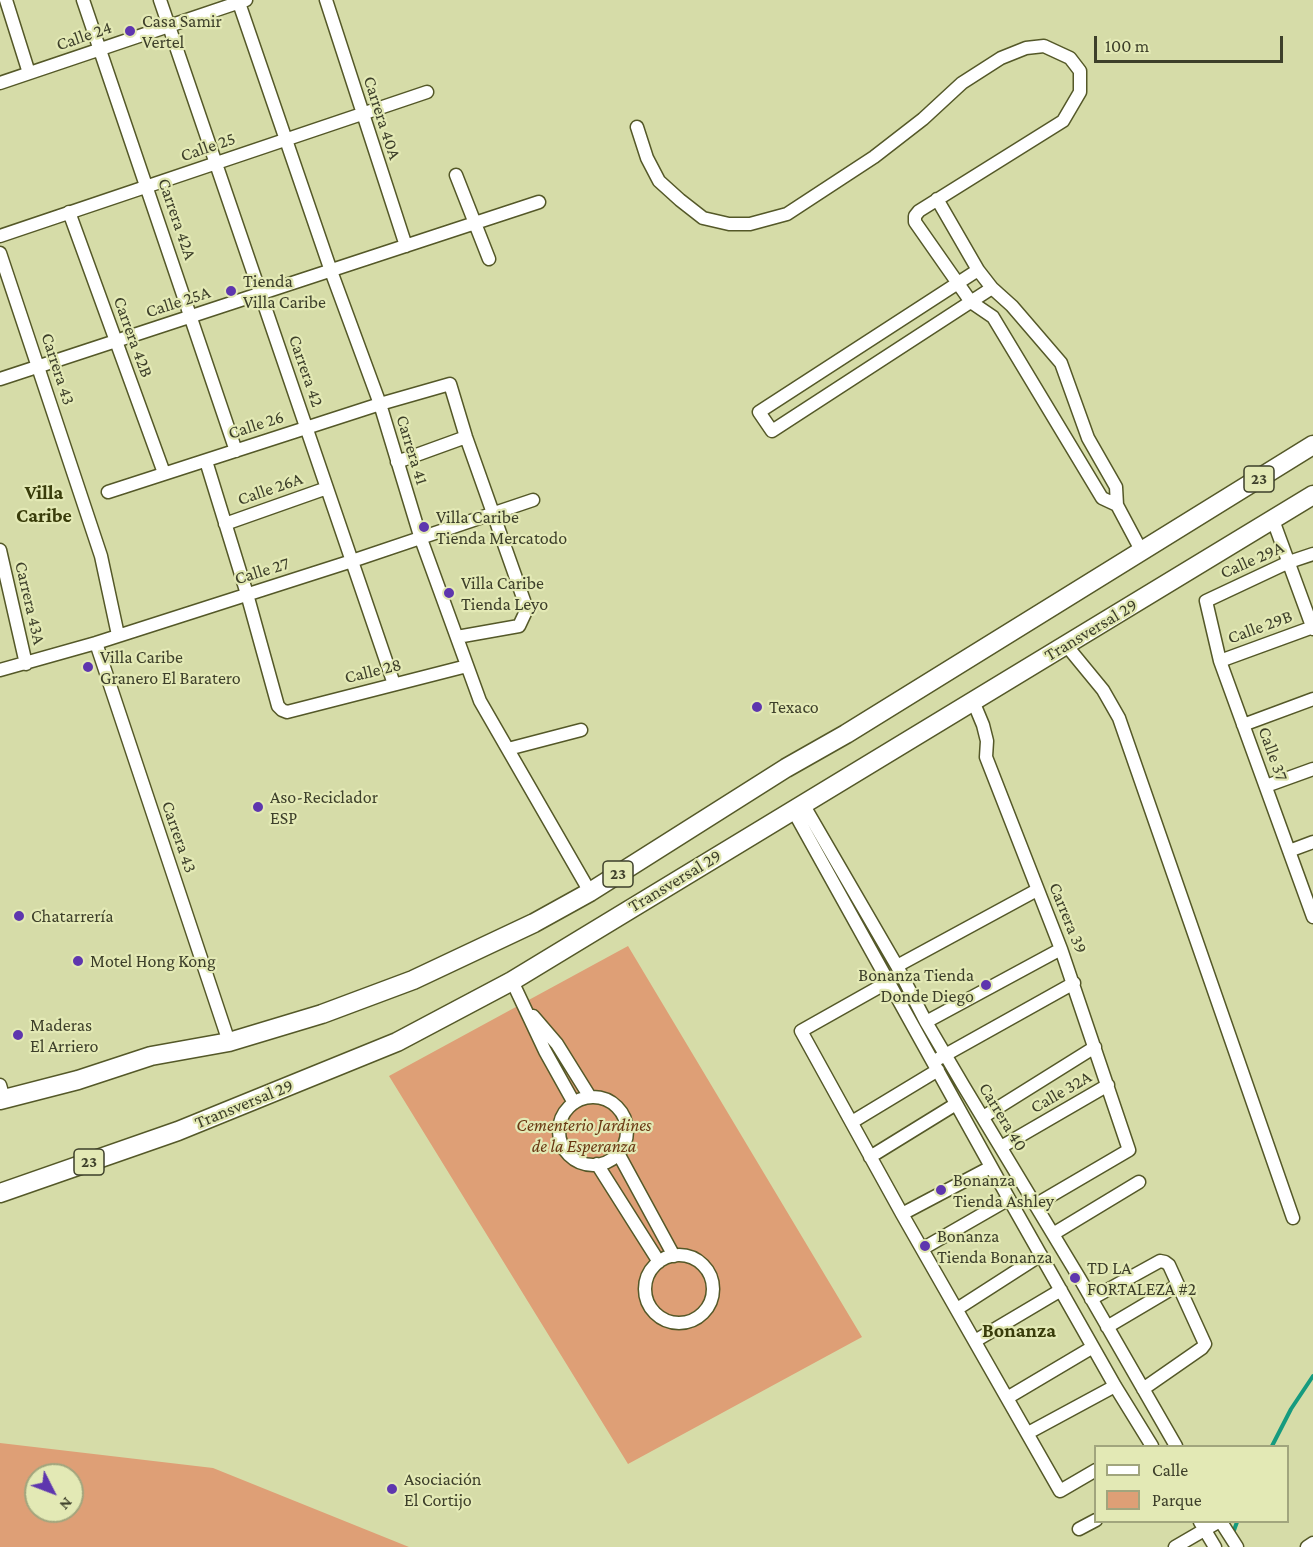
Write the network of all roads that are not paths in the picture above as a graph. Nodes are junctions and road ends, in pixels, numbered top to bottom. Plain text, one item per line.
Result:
1 (6, 0) edge
2 (83, 0) edge
3 (160, 0) edge
4 (326, 0) edge
5 (242, 1) edge
6 (169, 26) junction
7 (100, 50) junction
8 (29, 73) junction
9 (0, 83) edge
10 (427, 92) dead end
11 (362, 114) junction
12 (637, 127) dead end
13 (286, 139) junction
14 (216, 163) junction
15 (456, 175) dead end
16 (146, 186) junction
17 (938, 199) junction
18 (539, 202) dead end
19 (69, 212) junction
20 (476, 223) junction
21 (0, 236) edge
22 (406, 246) junction
23 (0, 254) edge
24 (489, 259) dead end
25 (978, 270) junction
26 (331, 271) junction
27 (956, 284) junction
28 (992, 288) junction
29 (261, 294) junction
30 (970, 302) junction
31 (191, 317) junction
32 (116, 341) junction
33 (860, 346) junction
34 (874, 364) junction
35 (38, 367) junction
36 (0, 379) edge
37 (380, 404) junction
38 (307, 428) junction
39 (466, 437) junction
40 (1313, 445) edge
41 (236, 451) junction
42 (206, 461) junction
43 (397, 462) junction
44 (164, 473) junction
45 (327, 488) junction
46 (108, 492) dead end
47 (1313, 495) edge
48 (533, 500) dead end
49 (1117, 505) junction
50 (493, 514) junction
51 (1273, 520) junction
52 (225, 524) junction
53 (421, 539) junction
54 (0, 550) edge
55 (1142, 552) junction
56 (1313, 554) edge
57 (352, 561) junction
58 (1289, 562) junction
59 (248, 594) junction
60 (1206, 601) joint
61 (1313, 627) edge
62 (118, 635) junction
63 (457, 637) junction
64 (96, 643) junction
65 (1066, 645) junction
66 (1220, 661) junction
67 (26, 664) junction
68 (467, 666) junction
69 (0, 670) edge
70 (394, 684) junction
71 (1313, 699) edge
72 (973, 701) junction
73 (1243, 725) junction
74 (581, 730) dead end
75 (508, 749) junction
76 (1313, 769) edge
77 (1266, 786) junction
78 (798, 807) junction
79 (1313, 842) edge
80 (1289, 851) junction
81 (1037, 890) junction
82 (590, 892) junction
83 (1313, 915) edge
84 (1061, 949) junction
85 (897, 966) junction
86 (512, 981) junction
87 (888, 982) junction
88 (1074, 983) junction
89 (523, 1003) junction
90 (926, 1022) junction
91 (229, 1042) junction
92 (557, 1044) junction
93 (1095, 1047) junction
94 (545, 1051) junction
95 (945, 1055) junction
96 (936, 1066) junction
97 (1108, 1085) junction
98 (1, 1094) edge
99 (590, 1097) junction
100 (574, 1103) junction
101 (956, 1104) junction
102 (983, 1117) junction
103 (852, 1122) junction
104 (1001, 1147) junction
105 (618, 1153) junction
106 (870, 1157) junction
107 (597, 1164) junction
108 (991, 1167) junction
109 (1139, 1182) dead end
110 (635, 1183) junction
111 (0, 1193) edge
112 (616, 1194) junction
113 (1009, 1199) junction
114 (1035, 1205) junction
115 (902, 1214) junction
116 (1293, 1218) dead end
117 (1053, 1234) junction
118 (922, 1249) junction
119 (674, 1256) junction
120 (1041, 1256) junction
121 (659, 1262) junction
122 (1178, 1285) junction
123 (1061, 1290) junction
124 (1091, 1299) junction
125 (957, 1310) junction
126 (1107, 1327) junction
127 (975, 1341) junction
128 (1093, 1347) junction
129 (1115, 1386) junction
130 (1143, 1389) junction
131 (1007, 1398) junction
132 (1028, 1433) junction
133 (1147, 1445) edge
134 (1175, 1445) edge
135 (1094, 1471) edge
136 (1094, 1521) edge
137 (1220, 1523) edge
138 (1202, 1525) edge
139 (1079, 1529) dead end
140 (1313, 1543) edge
141 (1175, 1547) edge
142 (1215, 1547) edge
143 (1236, 1547) edge
144 (1306, 1547) edge

1 - 8 street
2 - 7 street, Carrera 42A
3 - 6 street, Carrera 42
4 - 11 street, Carrera 40A
5 - 6 street, Calle 24
5 - 13 street, Carrera 41
6 - 7 street, Calle 24
6 - 14 street, Carrera 42
7 - 8 street, Calle 24
7 - 16 street, Carrera 42A
8 - 9 street, Calle 24
10 - 11 street, Calle 25
11 - 13 street, Calle 25
11 - 22 street, Carrera 40A
12 - 17 street
13 - 14 street, Calle 25
13 - 26 street, Carrera 41
14 - 16 street, Calle 25
14 - 29 street, Carrera 42
15 - 20 street
16 - 19 street, Calle 25
16 - 31 street, Carrera 42A
17 - 25 street
17 - 27 street
18 - 20 street, Calle 25A
19 - 21 street, Calle 25
19 - 32 street, Carrera 42B
20 - 22 street, Calle 25A
20 - 24 street
22 - 26 street, Calle 25A
23 - 35 street, Carrera 43
25 - 27 street
25 - 28 street
26 - 29 street, Calle 25A
26 - 37 street, Carrera 41
27 - 30 street
27 - 33 street
28 - 30 street
28 - 49 street
29 - 31 street, Calle 25A
29 - 38 street, Carrera 42
30 - 34 street
30 - 49 street
31 - 32 street, Calle 25A
31 - 41 street, Carrera 42A
32 - 35 street, Calle 25A
32 - 44 street, Carrera 42B
33 - 34 street
33 - 34 street
35 - 36 street, Calle 25A
35 - 62 street, Carrera 43
37 - 38 street, Calle 26
37 - 39 street, Calle 26
37 - 43 street, Carrera 41
38 - 41 street, Calle 26
38 - 45 street, Carrera 42
39 - 43 street
39 - 50 street
40 - 55 highway, Transversal 29 / 23
41 - 42 street, Calle 26
42 - 44 street, Calle 26
42 - 52 street
43 - 53 street, Carrera 41
44 - 46 street, Calle 26
45 - 52 street, Calle 26A
45 - 57 street, Carrera 42
47 - 51 highway, Transversal 29 / 23
48 - 50 street, Calle 27
49 - 55 street
50 - 53 street, Calle 27
50 - 63 street
51 - 58 street
51 - 65 highway, Transversal 29 / 23
52 - 59 street
53 - 57 street, Calle 27
53 - 63 street, Carrera 41
54 - 67 street, Carrera 43A
55 - 82 highway, Transversal 29 / 23
56 - 58 street, Calle 29A
57 - 59 street, Calle 27
57 - 70 street, Carrera 42
58 - 60 street, Calle 29A
58 - 61 street
59 - 62 street, Calle 27
59 - 70 street, Calle 28
60 - 66 street, Calle 37
61 - 66 street, Calle 29B
62 - 64 street, Calle 27
63 - 68 street, Carrera 41
64 - 67 street, Calle 27
64 - 91 street, Carrera 43
65 - 72 highway, Transversal 29 / 23
65 - 116 street
66 - 73 street, Calle 37
67 - 69 street, Calle 27
68 - 70 street, Calle 28
68 - 75 street, Carrera 41
71 - 73 street
72 - 78 highway, Transversal 29 / 23
72 - 81 street, Carrera 39
73 - 77 street, Calle 37
74 - 75 street
75 - 82 street, Carrera 41
76 - 77 street
77 - 80 street, Calle 37
78 - 85 street, Carrera 40
78 - 86 highway, Transversal 29 / 23
78 - 87 street, Carrera 40
79 - 80 street
80 - 83 street, Calle 37
81 - 84 street, Carrera 39
81 - 85 street
82 - 91 highway, Transversal 29 / 23
84 - 88 street, Carrera 39
84 - 90 street
85 - 90 street, Carrera 40
86 - 89 street
86 - 111 highway, Transversal 29 / 23
87 - 96 street, Carrera 40
87 - 103 street
88 - 93 street, Carrera 39
88 - 95 street
89 - 92 street
89 - 94 street
90 - 95 street, Carrera 40
91 - 98 highway, Transversal 29 / 23
92 - 94 street
92 - 99 street
93 - 97 street, Carrera 39
93 - 102 street
94 - 100 street
95 - 96 street
95 - 102 street, Carrera 40
96 - 101 street, Carrera 40
96 - 103 street
97 - 104 street, Calle 32A
97 - 114 street, Carrera 39
99 - 100 street
99 - 105 street
100 - 107 street
101 - 106 street
101 - 108 street, Carrera 40
102 - 104 street, Carrera 40
103 - 106 street
104 - 114 street, Carrera 40
105 - 107 street
105 - 110 street
106 - 115 street
107 - 112 street
108 - 113 street, Carrera 40
108 - 115 street
109 - 117 street
110 - 112 street
110 - 119 street
112 - 121 street
113 - 118 street
113 - 120 street, Carrera 40
114 - 117 street, Carrera 40
115 - 118 street
117 - 124 street, Carrera 40
118 - 125 street
119 - 121 street
119 - 121 street
120 - 123 street, Carrera 40
120 - 125 street
122 - 124 street
122 - 126 street
122 - 130 street
123 - 127 street
123 - 128 street, Carrera 40
124 - 126 street, Carrera 40
125 - 127 street
126 - 130 street, Carrera 40
127 - 131 street
128 - 129 street, Carrera 40
128 - 131 street
129 - 132 street
129 - 133 street, Carrera 40
130 - 134 street, Carrera 40
131 - 132 street
132 - 135 street
136 - 139 street
137 - 143 street
138 - 141 street
138 - 142 street
140 - 144 street

